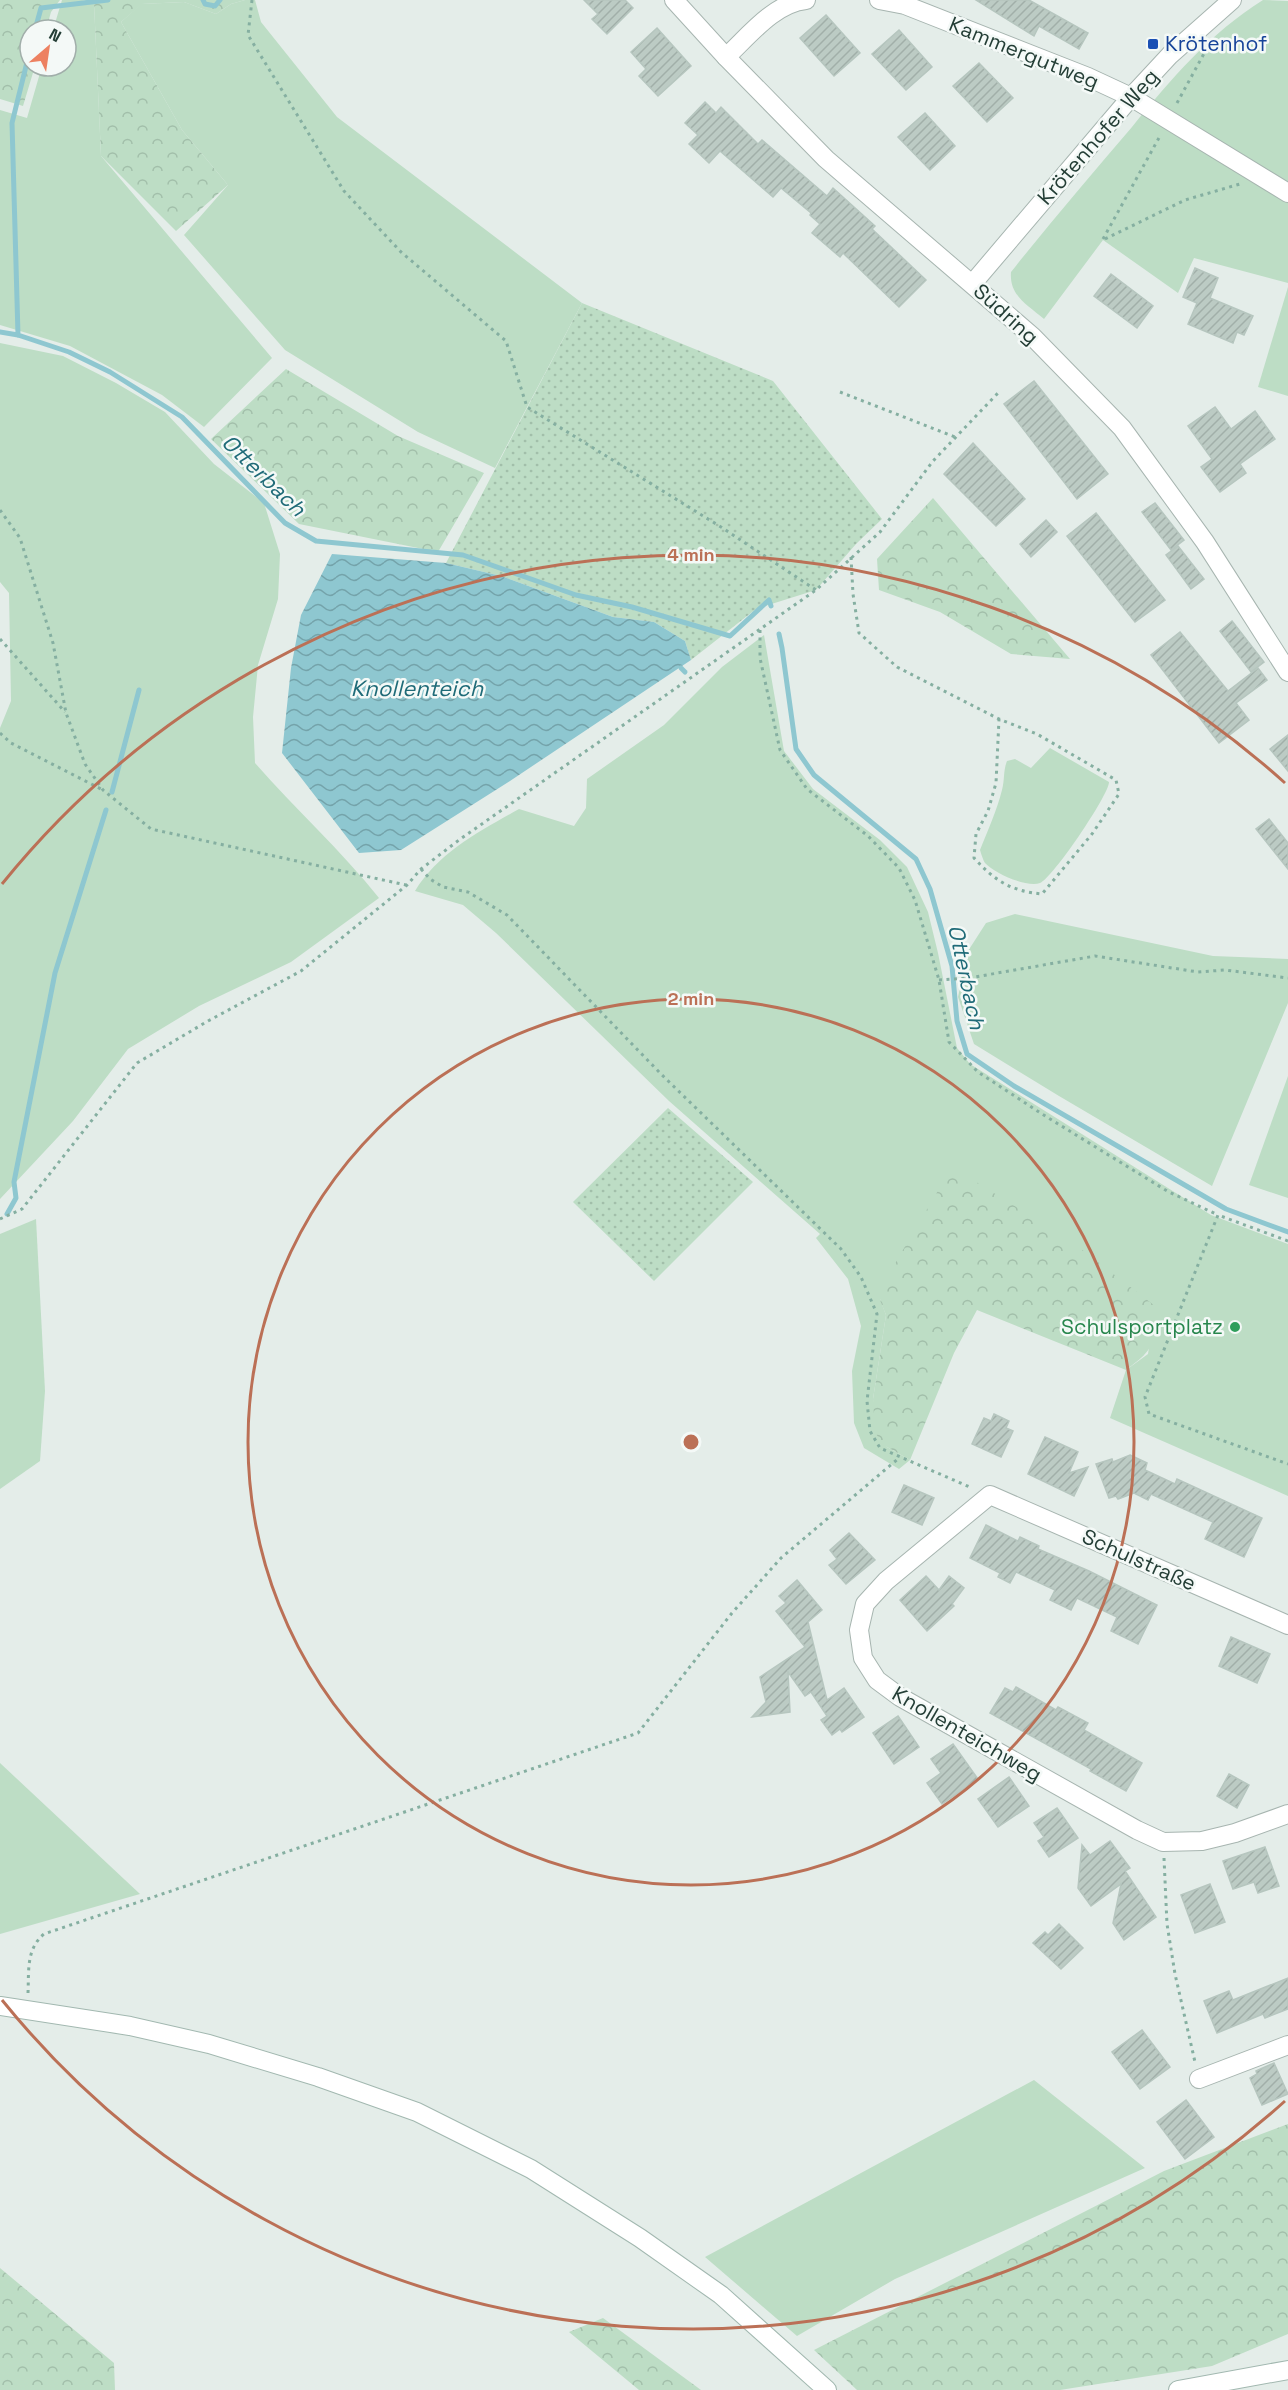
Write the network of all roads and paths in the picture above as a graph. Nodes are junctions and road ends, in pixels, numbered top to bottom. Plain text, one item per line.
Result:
1 (252, 0) edge
2 (674, 0) edge
3 (806, 0) edge
4 (879, 0) edge
5 (1232, 0) edge
6 (1212, 39) dead end
7 (726, 57) junction
8 (1131, 97) junction
9 (1168, 120) junction
10 (1263, 177) junction
11 (1288, 193) edge
12 (973, 283) junction
13 (840, 392) dead end
14 (998, 393) dead end
15 (955, 437) junction
16 (0, 510) edge
17 (852, 557) junction
18 (816, 590) junction
19 (760, 630) junction
20 (0, 639) edge
21 (1287, 668) edge
22 (66, 714) junction
23 (999, 719) junction
24 (0, 733) edge
25 (103, 790) junction
26 (421, 869) junction
27 (408, 885) junction
28 (1288, 978) edge
29 (939, 980) junction
30 (1218, 1215) junction
31 (0, 1220) edge
32 (1288, 1241) edge
33 (899, 1458) junction
34 (1288, 1464) edge
35 (990, 1495) junction
36 (1288, 1625) edge
37 (1288, 1815) edge
38 (1163, 1842) junction
39 (0, 2006) edge
40 (27, 2010) junction
41 (1288, 2045) edge
42 (1199, 2079) joint
43 (1288, 2370) edge
44 (827, 2390) edge
45 (1178, 2390) edge

1 - 18 path
2 - 7 street, Südring
3 - 7 street
4 - 8 street, Kammergutweg
5 - 8 street, Krötenhofer Weg
6 - 9 path
7 - 12 street, Südring
8 - 9 street, Kammergutweg
8 - 12 street, Krötenhofer Weg
9 - 10 street, Kammergutweg
9 - 10 path
10 - 11 street, Kammergutweg
12 - 21 street, Südring
13 - 15 path
14 - 15 path
15 - 17 path
16 - 22 path
17 - 18 path
17 - 23 path
18 - 19 path
19 - 26 path
19 - 29 path
20 - 22 path
22 - 25 path
23 - 23 path
24 - 25 path
25 - 27 path
26 - 27 path
26 - 33 path
27 - 31 path
28 - 29 path
29 - 30 path
30 - 32 path
30 - 34 path
33 - 35 path
33 - 40 path
35 - 36 street, Schulstraße
35 - 38 street, Knollenteichweg
37 - 38 street, Knollenteichweg
38 - 42 path
39 - 40 street
40 - 44 street
41 - 42 street
43 - 45 street

